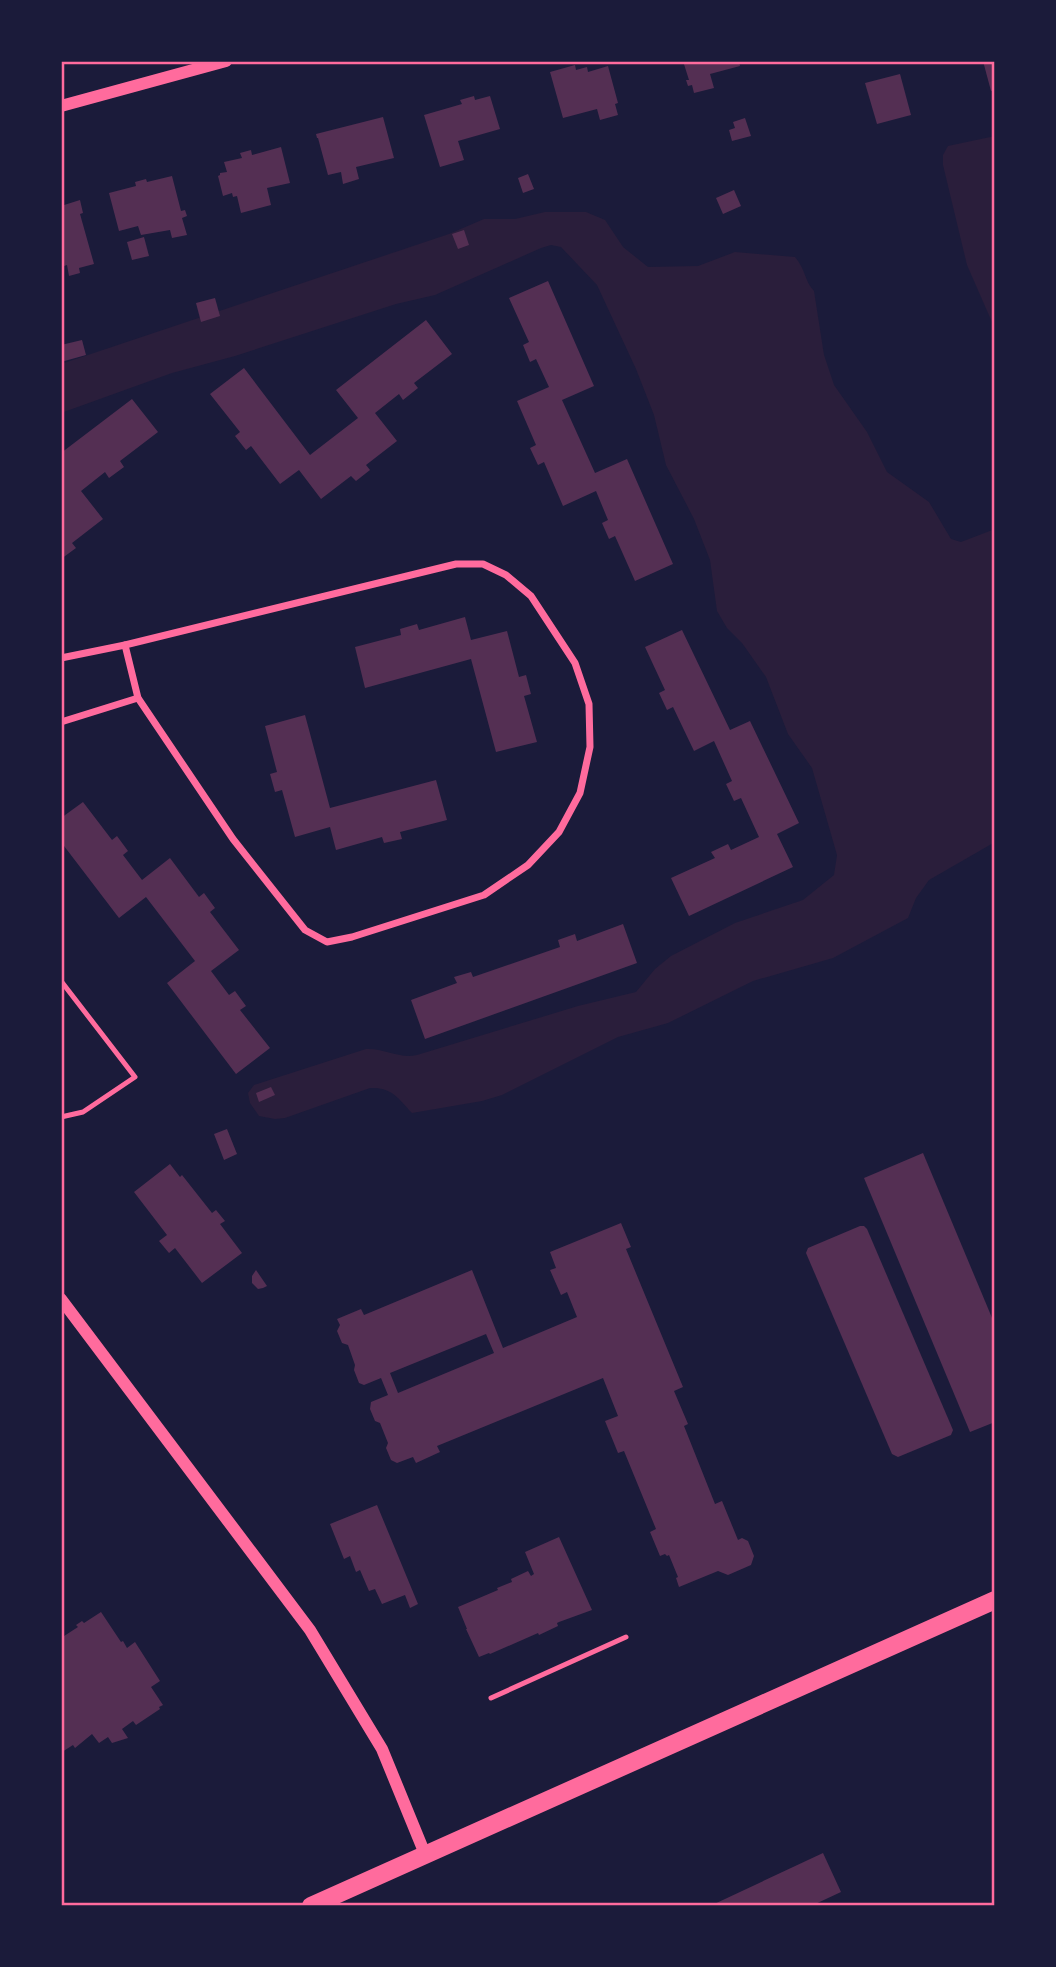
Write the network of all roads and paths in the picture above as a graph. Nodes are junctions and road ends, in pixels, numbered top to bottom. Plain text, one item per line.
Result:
1 (226, 61) edge
2 (61, 106) edge
3 (125, 645) junction
4 (61, 658) edge
5 (138, 698) junction
6 (61, 722) edge
7 (61, 981) edge
8 (61, 1117) edge
9 (61, 1299) edge
10 (995, 1600) edge
11 (626, 1637) dead end
12 (491, 1698) dead end
13 (425, 1854) junction
14 (311, 1906) edge

1 - 2 street
3 - 4 street
3 - 5 street
3 - 5 street
5 - 6 street
7 - 8 lane
9 - 13 street
10 - 13 main road
11 - 12 lane
13 - 14 main road

